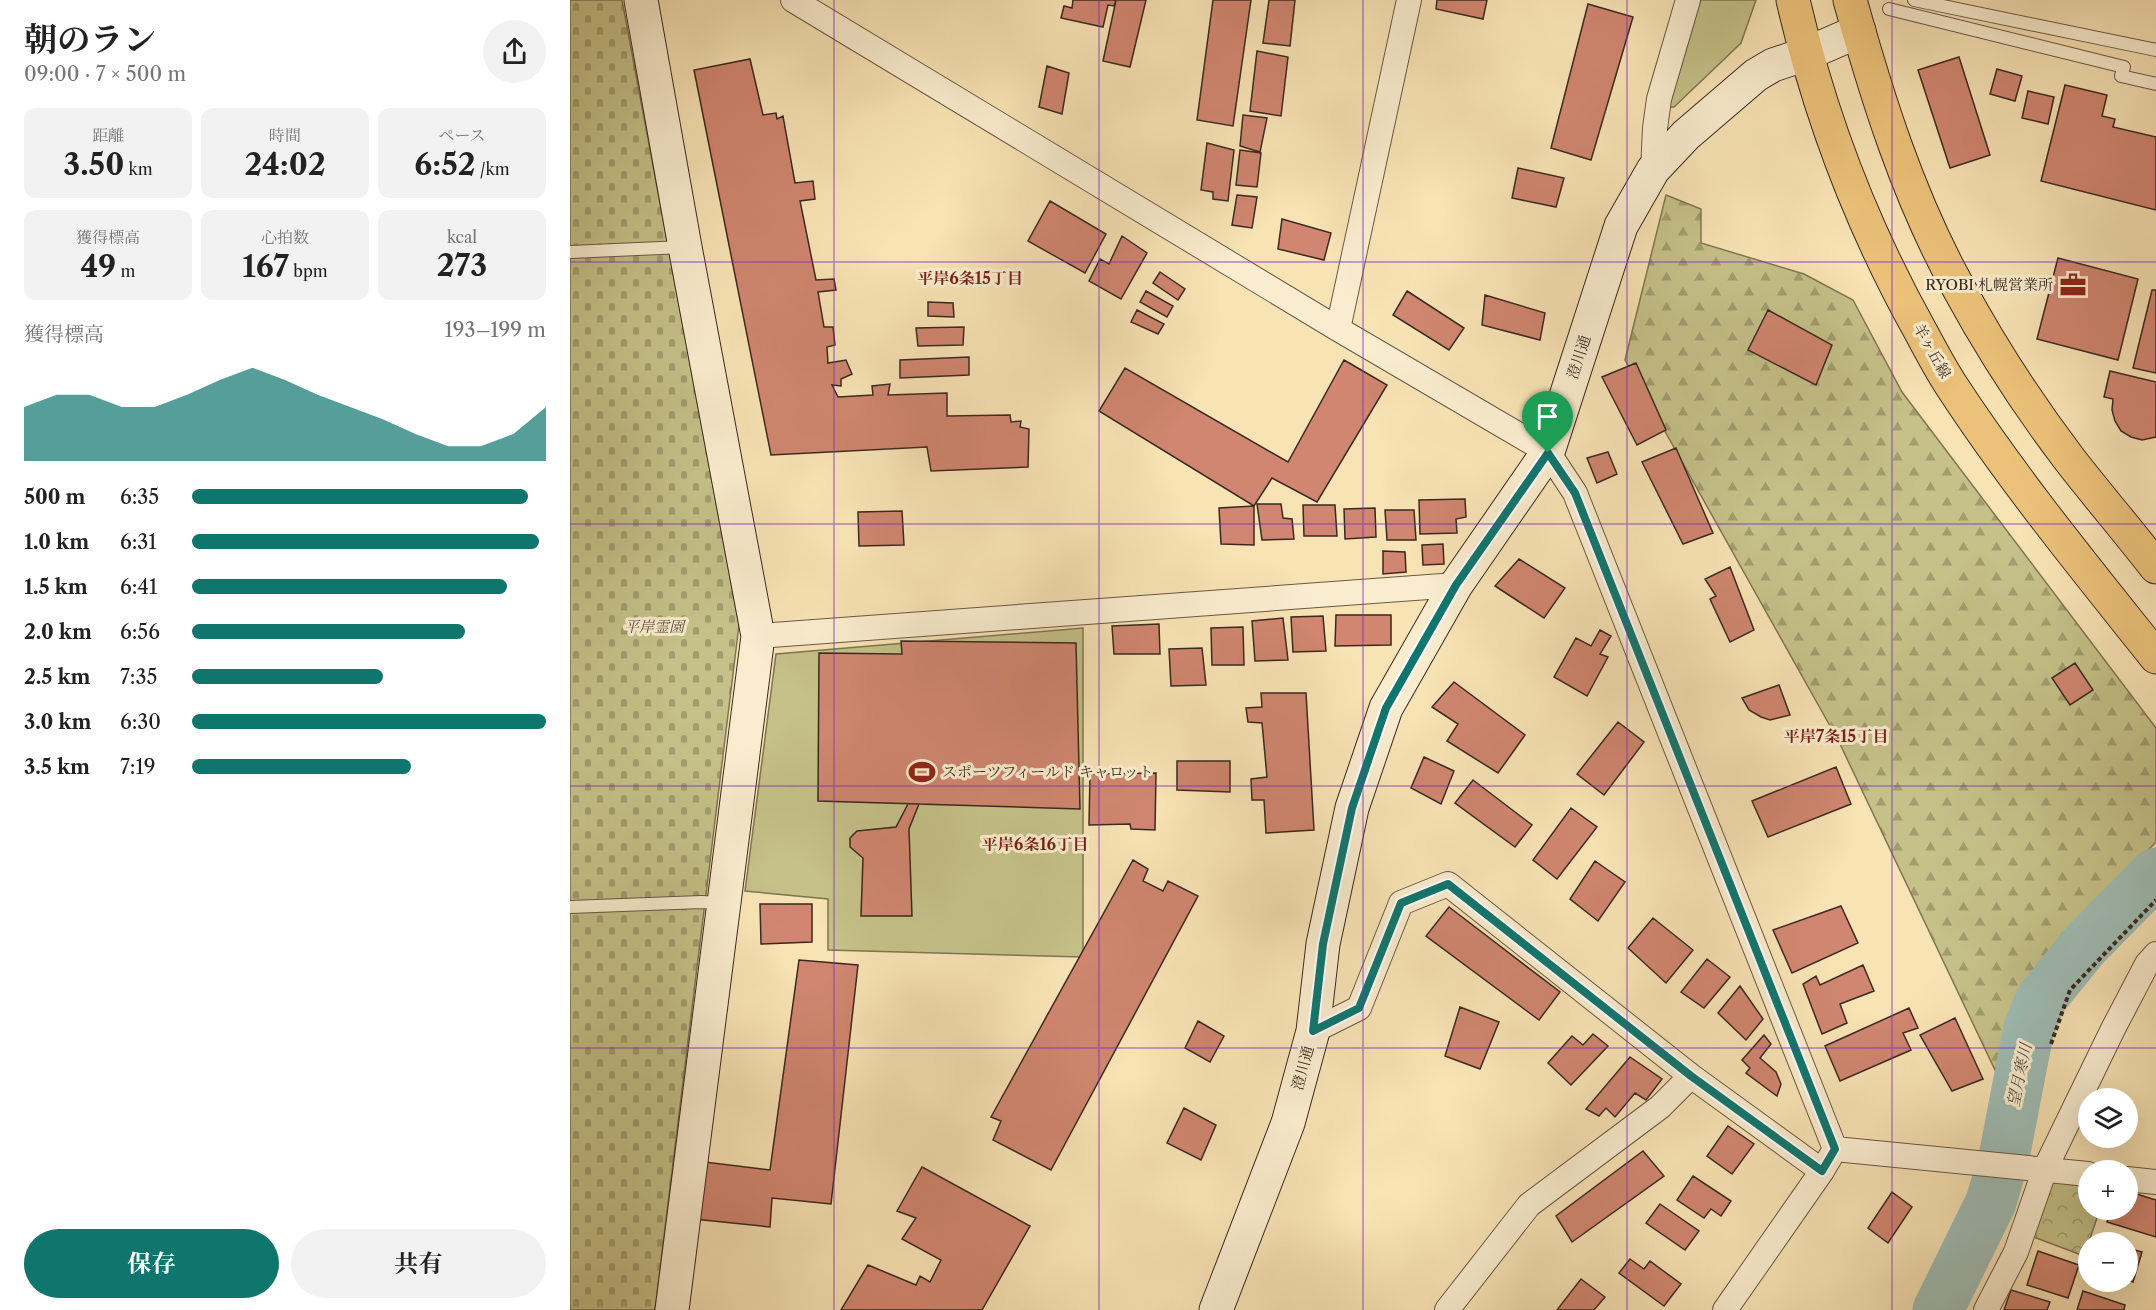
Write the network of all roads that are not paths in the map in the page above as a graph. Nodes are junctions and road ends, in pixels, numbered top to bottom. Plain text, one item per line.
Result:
1 (641, 0) edge
2 (794, 0) edge
3 (1409, 0) edge
4 (1688, 0) edge
5 (1793, 0) edge
6 (1850, 0) edge
7 (1914, 0) edge
8 (1889, 9) dead end
9 (1859, 31) junction
10 (2156, 51) edge
11 (1806, 54) junction
12 (2156, 84) edge
13 (1653, 170) junction
14 (685, 247) junction
15 (570, 252) edge
16 (1338, 329) junction
17 (1548, 453) junction
18 (2156, 567) edge
19 (1456, 585) junction
20 (758, 636) junction
21 (2156, 657) edge
22 (723, 903) junction
23 (570, 908) edge
24 (2156, 954) edge
25 (1313, 1031) junction
26 (1691, 1076) junction
27 (1835, 1149) junction
28 (2039, 1169) junction
29 (1822, 1171) junction
30 (2078, 1173) edge
31 (2138, 1180) edge
32 (2156, 1182) edge
33 (672, 1310) edge
34 (1216, 1310) edge
35 (1447, 1310) edge
36 (1725, 1310) edge
37 (1986, 1310) edge

1 - 14 street
2 - 16 street
3 - 16 street
4 - 13 street
5 - 11 main road, 羊ヶ丘線
6 - 9 main road
7 - 10 lane
8 - 12 lane
9 - 11 street, 澄川通
9 - 18 main road
11 - 13 street, 澄川通
11 - 21 main road, 羊ヶ丘線
13 - 17 street, 澄川通
14 - 15 lane
14 - 20 street
16 - 17 street
17 - 19 street, 澄川通
17 - 27 street
19 - 20 street
19 - 25 street, 澄川通
20 - 22 street
22 - 23 lane
22 - 33 street
24 - 28 street
25 - 26 street
25 - 34 street, 澄川通
26 - 29 street
26 - 35 street
27 - 28 street
27 - 29 street
28 - 30 street
28 - 37 street
29 - 36 street
31 - 32 street

